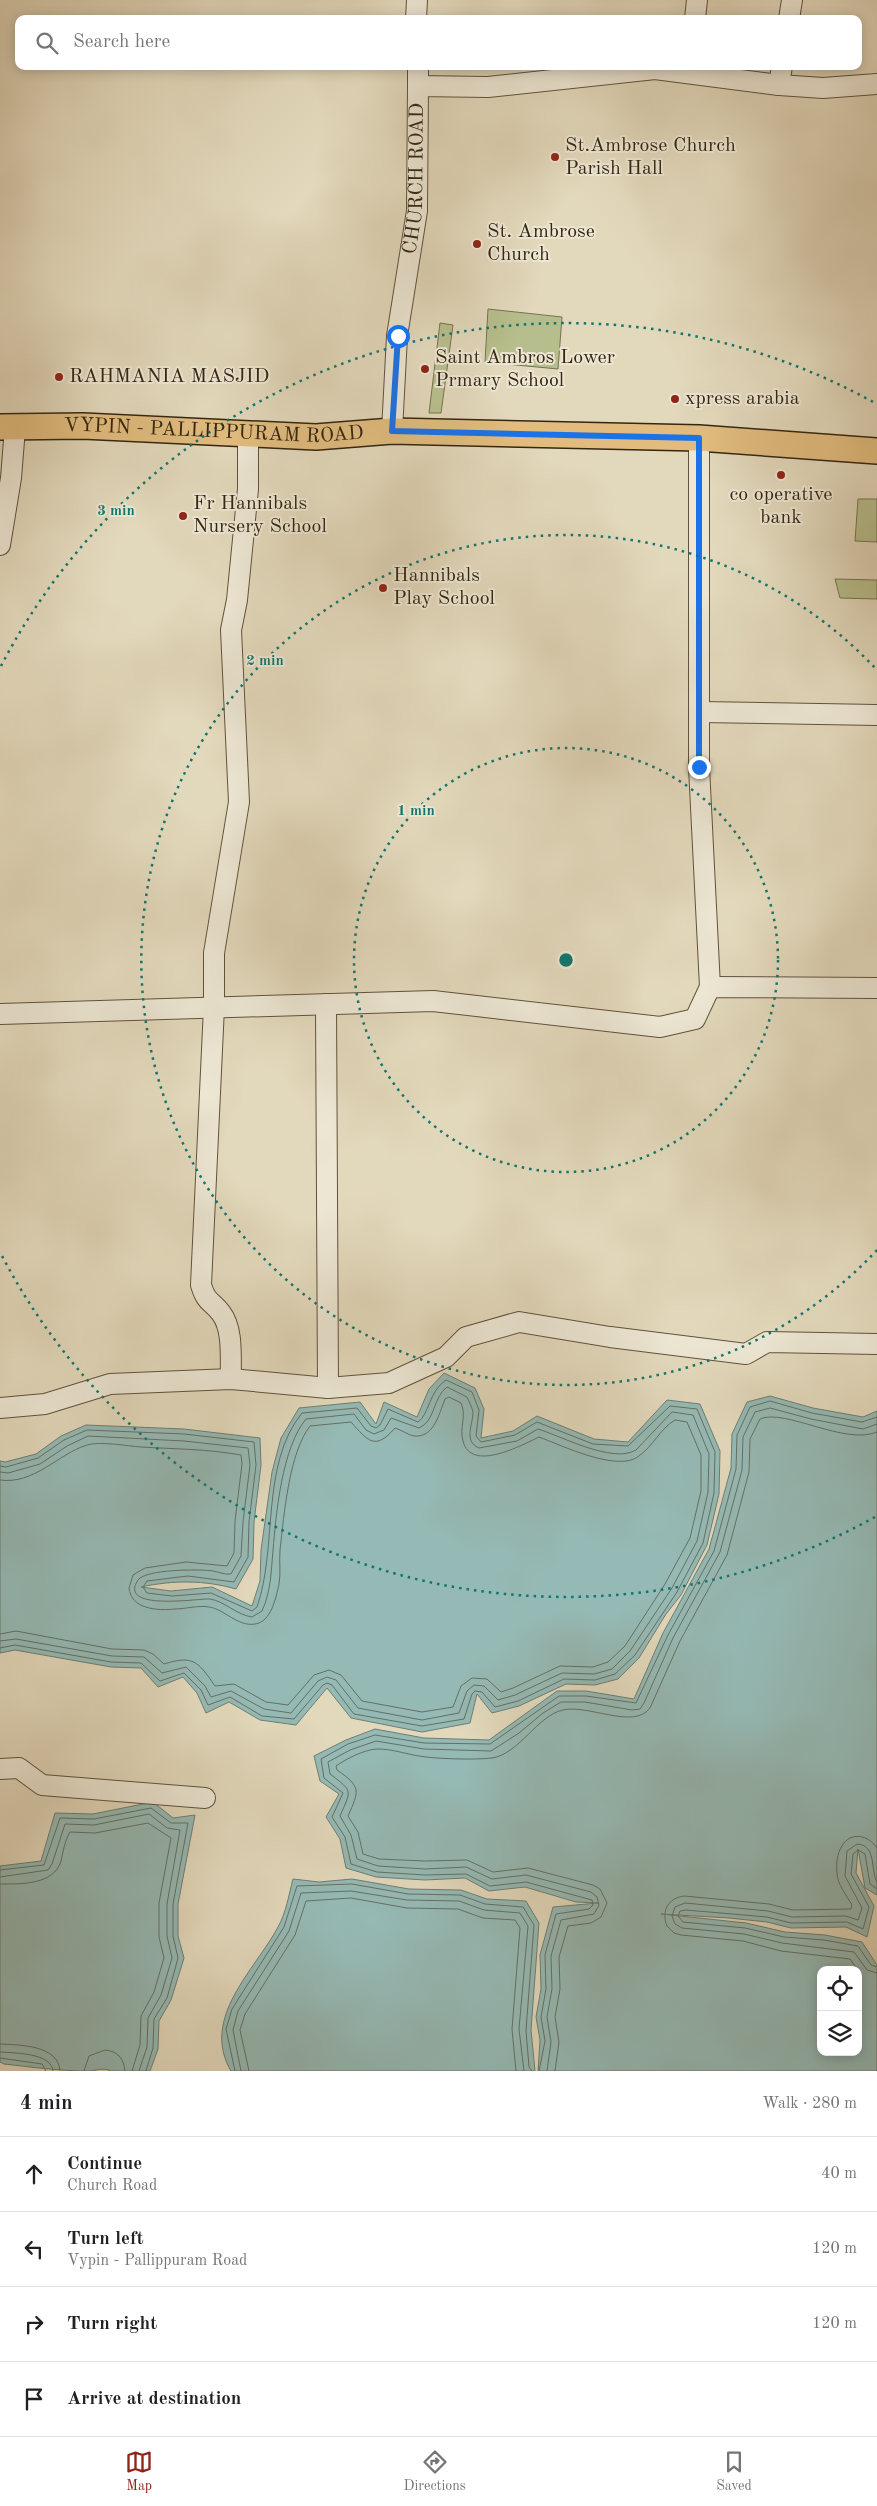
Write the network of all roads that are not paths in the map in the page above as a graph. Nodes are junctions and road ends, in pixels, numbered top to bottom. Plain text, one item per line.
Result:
1 (417, 0) edge
2 (697, 0) edge
3 (792, 0) edge
4 (416, 15) edge
5 (696, 15) edge
6 (790, 15) edge
7 (418, 70) edge
8 (646, 70) edge
9 (691, 70) edge
10 (780, 76) edge
11 (877, 84) edge
12 (418, 86) junction
13 (8, 428) edge
14 (392, 431) junction
15 (248, 434) junction
16 (699, 438) junction
17 (877, 451) edge
18 (0, 545) edge
19 (699, 712) junction
20 (877, 715) edge
21 (710, 986) junction
22 (877, 988) edge
23 (326, 1004) junction
24 (214, 1007) junction
25 (0, 1014) edge
26 (877, 1344) edge
27 (231, 1379) junction
28 (328, 1388) junction
29 (0, 1408) edge
30 (0, 1768) edge
31 (204, 1798) dead end

1 - 4 street
2 - 5 street
3 - 6 street
7 - 12 street
8 - 12 street, CHURCH ROAD
9 - 10 street, CHURCH ROAD
10 - 11 street, CHURCH ROAD
12 - 14 street, CHURCH ROAD
13 - 15 main road, VYPIN - PALLIPPURAM ROAD
13 - 18 street
14 - 15 main road, VYPIN - PALLIPPURAM ROAD
14 - 16 main road, VYPIN - PALLIPPURAM ROAD
15 - 24 street
16 - 17 main road, VYPIN - PALLIPPURAM ROAD
16 - 19 street
19 - 20 street
19 - 21 street
21 - 22 street
21 - 23 street
23 - 24 street
23 - 28 street
24 - 25 street
24 - 27 street
26 - 28 street
27 - 28 street
27 - 29 street
30 - 31 street

